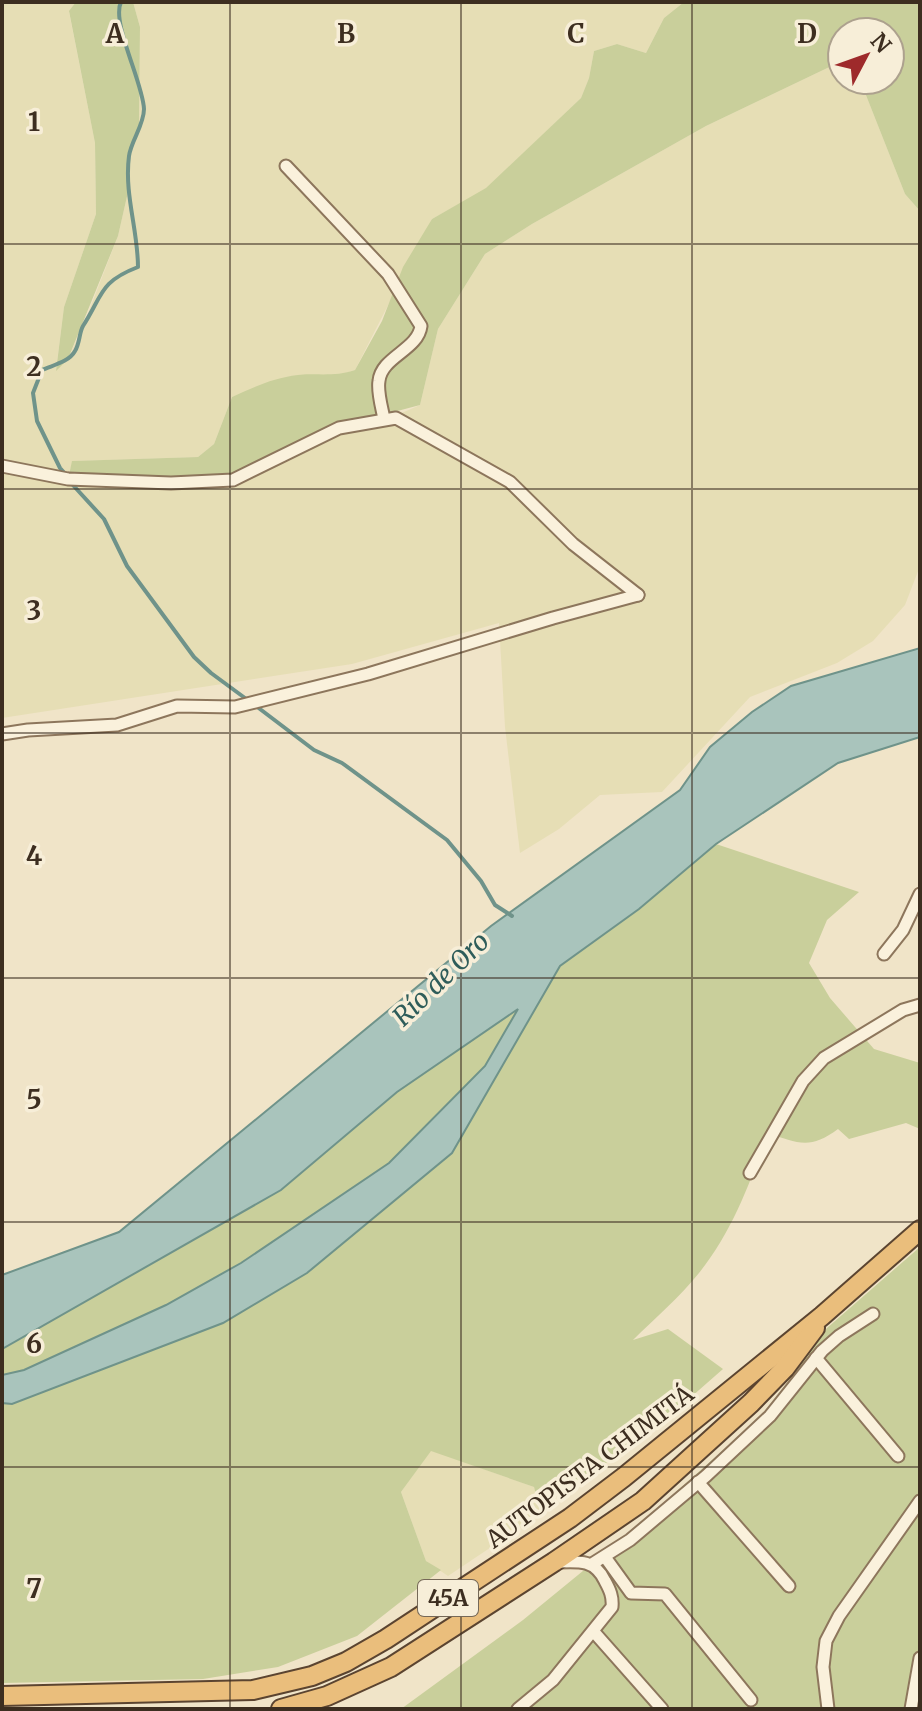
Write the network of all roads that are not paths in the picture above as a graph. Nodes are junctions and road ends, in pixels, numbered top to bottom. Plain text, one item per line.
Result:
1 (286, 166) dead end
2 (384, 419) junction
3 (2, 466) edge
4 (2, 734) edge
5 (920, 894) edge
6 (884, 954) dead end
7 (920, 1005) edge
8 (750, 1173) dead end
9 (915, 1236) edge
10 (873, 1314) dead end
11 (822, 1316) junction
12 (816, 1358) junction
13 (898, 1456) dead end
14 (698, 1482) junction
15 (920, 1501) edge
16 (605, 1557) junction
17 (554, 1562) junction
18 (592, 1564) junction
19 (789, 1586) dead end
20 (594, 1632) junction
21 (920, 1658) edge
22 (2, 1696) edge
23 (751, 1700) dead end
24 (281, 1709) edge
25 (518, 1709) edge
26 (662, 1709) edge
27 (828, 1709) edge
28 (911, 1709) edge

1 - 2 street
2 - 3 street
2 - 4 street
5 - 6 street
7 - 8 street
9 - 11 highway, AUTOPISTA CHIMITÁ / 45A
10 - 12 street
11 - 17 highway, AUTOPISTA CHIMITÁ / 45A
11 - 22 highway, AUTOPISTA CHIMITÁ / 45A
12 - 13 street
12 - 14 street
14 - 16 street
14 - 19 street
15 - 27 street
16 - 18 street
16 - 23 street
17 - 18 street
17 - 24 highway, AUTOPISTA CHIMITÁ / 45A
18 - 20 street
20 - 25 street
20 - 26 street
21 - 28 street

